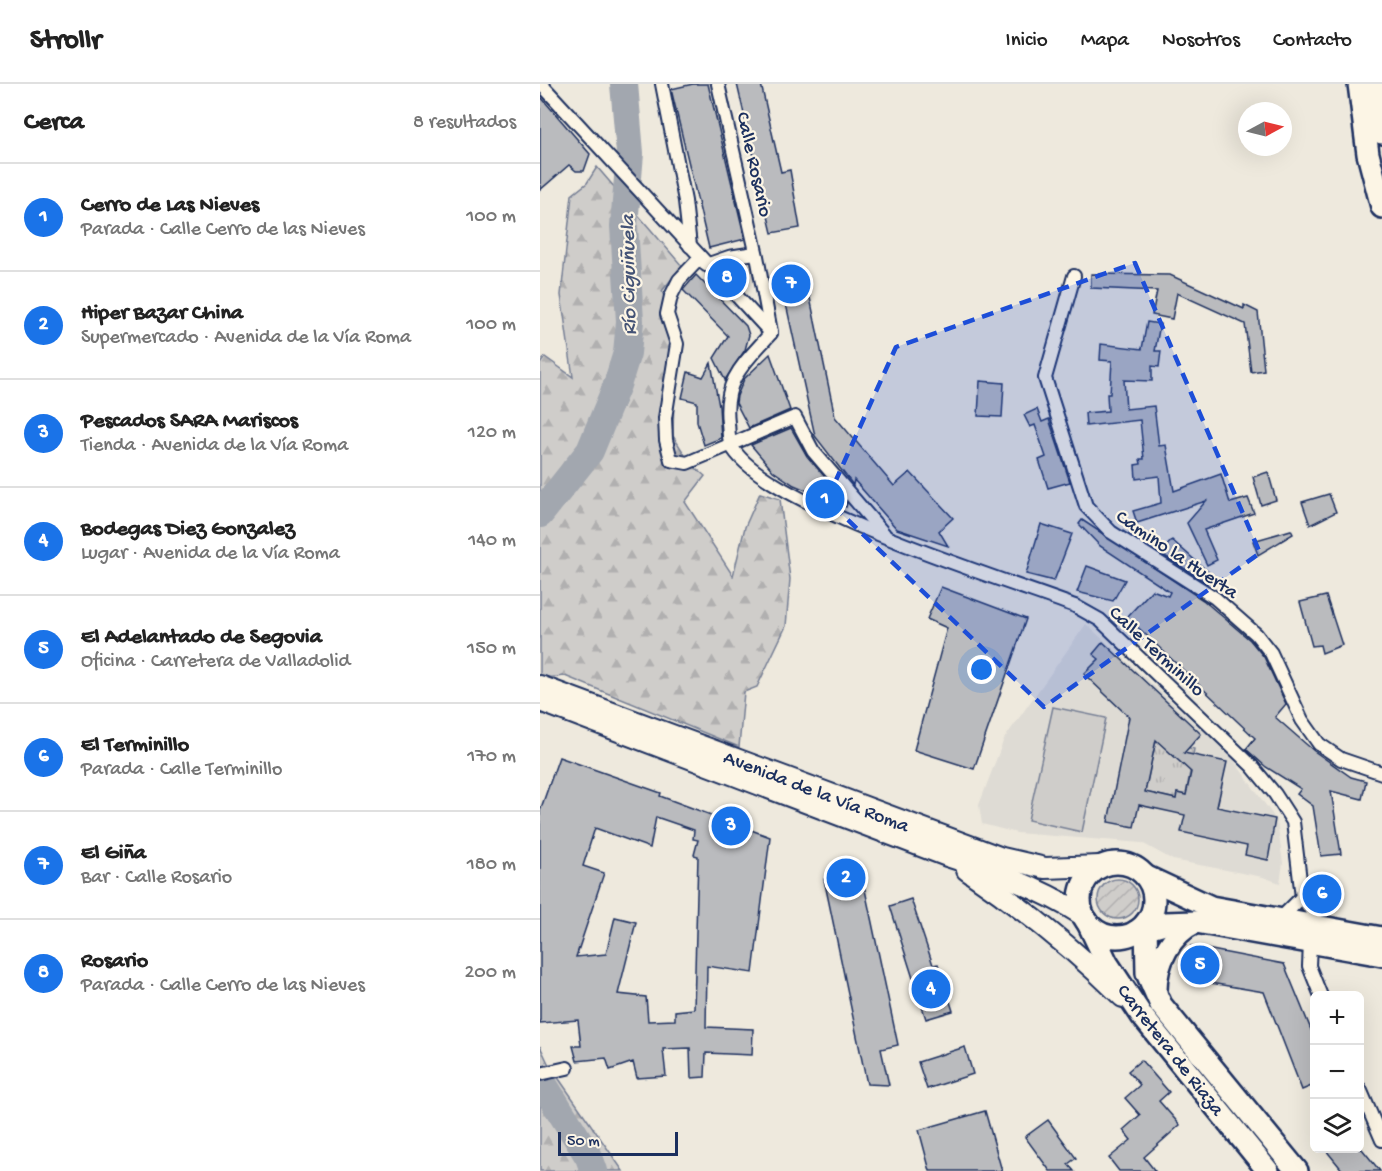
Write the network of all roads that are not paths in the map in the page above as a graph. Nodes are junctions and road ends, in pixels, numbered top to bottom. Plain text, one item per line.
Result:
1 (541, 84) edge
2 (662, 84) edge
3 (718, 84) edge
4 (1359, 84) edge
5 (1377, 84) edge
6 (1382, 133) edge
7 (1382, 207) edge
8 (690, 246) junction
9 (755, 253) junction
10 (703, 261) junction
11 (1074, 276) dead end
12 (771, 333) junction
13 (730, 444) junction
14 (886, 537) junction
15 (543, 695) edge
16 (1382, 773) edge
17 (947, 856) junction
18 (1101, 866) junction
19 (1147, 877) junction
20 (1302, 897) junction
21 (1085, 918) junction
22 (1278, 921) junction
23 (1196, 922) junction
24 (1143, 928) junction
25 (1316, 935) junction
26 (1382, 938) edge
27 (1382, 955) edge
28 (1319, 991) edge
29 (1161, 1005) junction
30 (1142, 1016) junction
31 (567, 1068) dead end
32 (540, 1074) edge
33 (1364, 1099) edge
34 (1382, 1140) edge
35 (1268, 1171) edge
36 (1297, 1171) edge

1 - 8 street
2 - 8 street
3 - 9 street, Calle Rosario
4 - 7 highway
5 - 6 highway
8 - 10 street
9 - 10 street
9 - 12 street, Calle Rosario
10 - 12 street
10 - 13 street
11 - 16 street, Camino la Huerta
12 - 13 street
13 - 14 street, Calle Terminillo
13 - 14 street
14 - 20 street, Calle Terminillo
15 - 17 main road, Avenida de la Vía Roma
15 - 18 main road, Avenida de la Vía Roma
17 - 21 main road, Avenida de la Vía Roma
17 - 30 main road, Avenida de la Vía Roma
18 - 19 highway
18 - 21 highway
19 - 22 highway
19 - 24 highway
20 - 22 street
20 - 25 street, Calle Terminillo
21 - 24 highway
21 - 30 highway, Carretera de Riaza
22 - 25 highway
23 - 24 highway
23 - 25 highway
23 - 29 highway
24 - 29 highway, Carretera de Riaza
25 - 26 highway
25 - 27 highway
25 - 28 street
29 - 36 highway, Carretera de Riaza
30 - 35 highway, Carretera de Riaza
31 - 32 street
33 - 34 street

